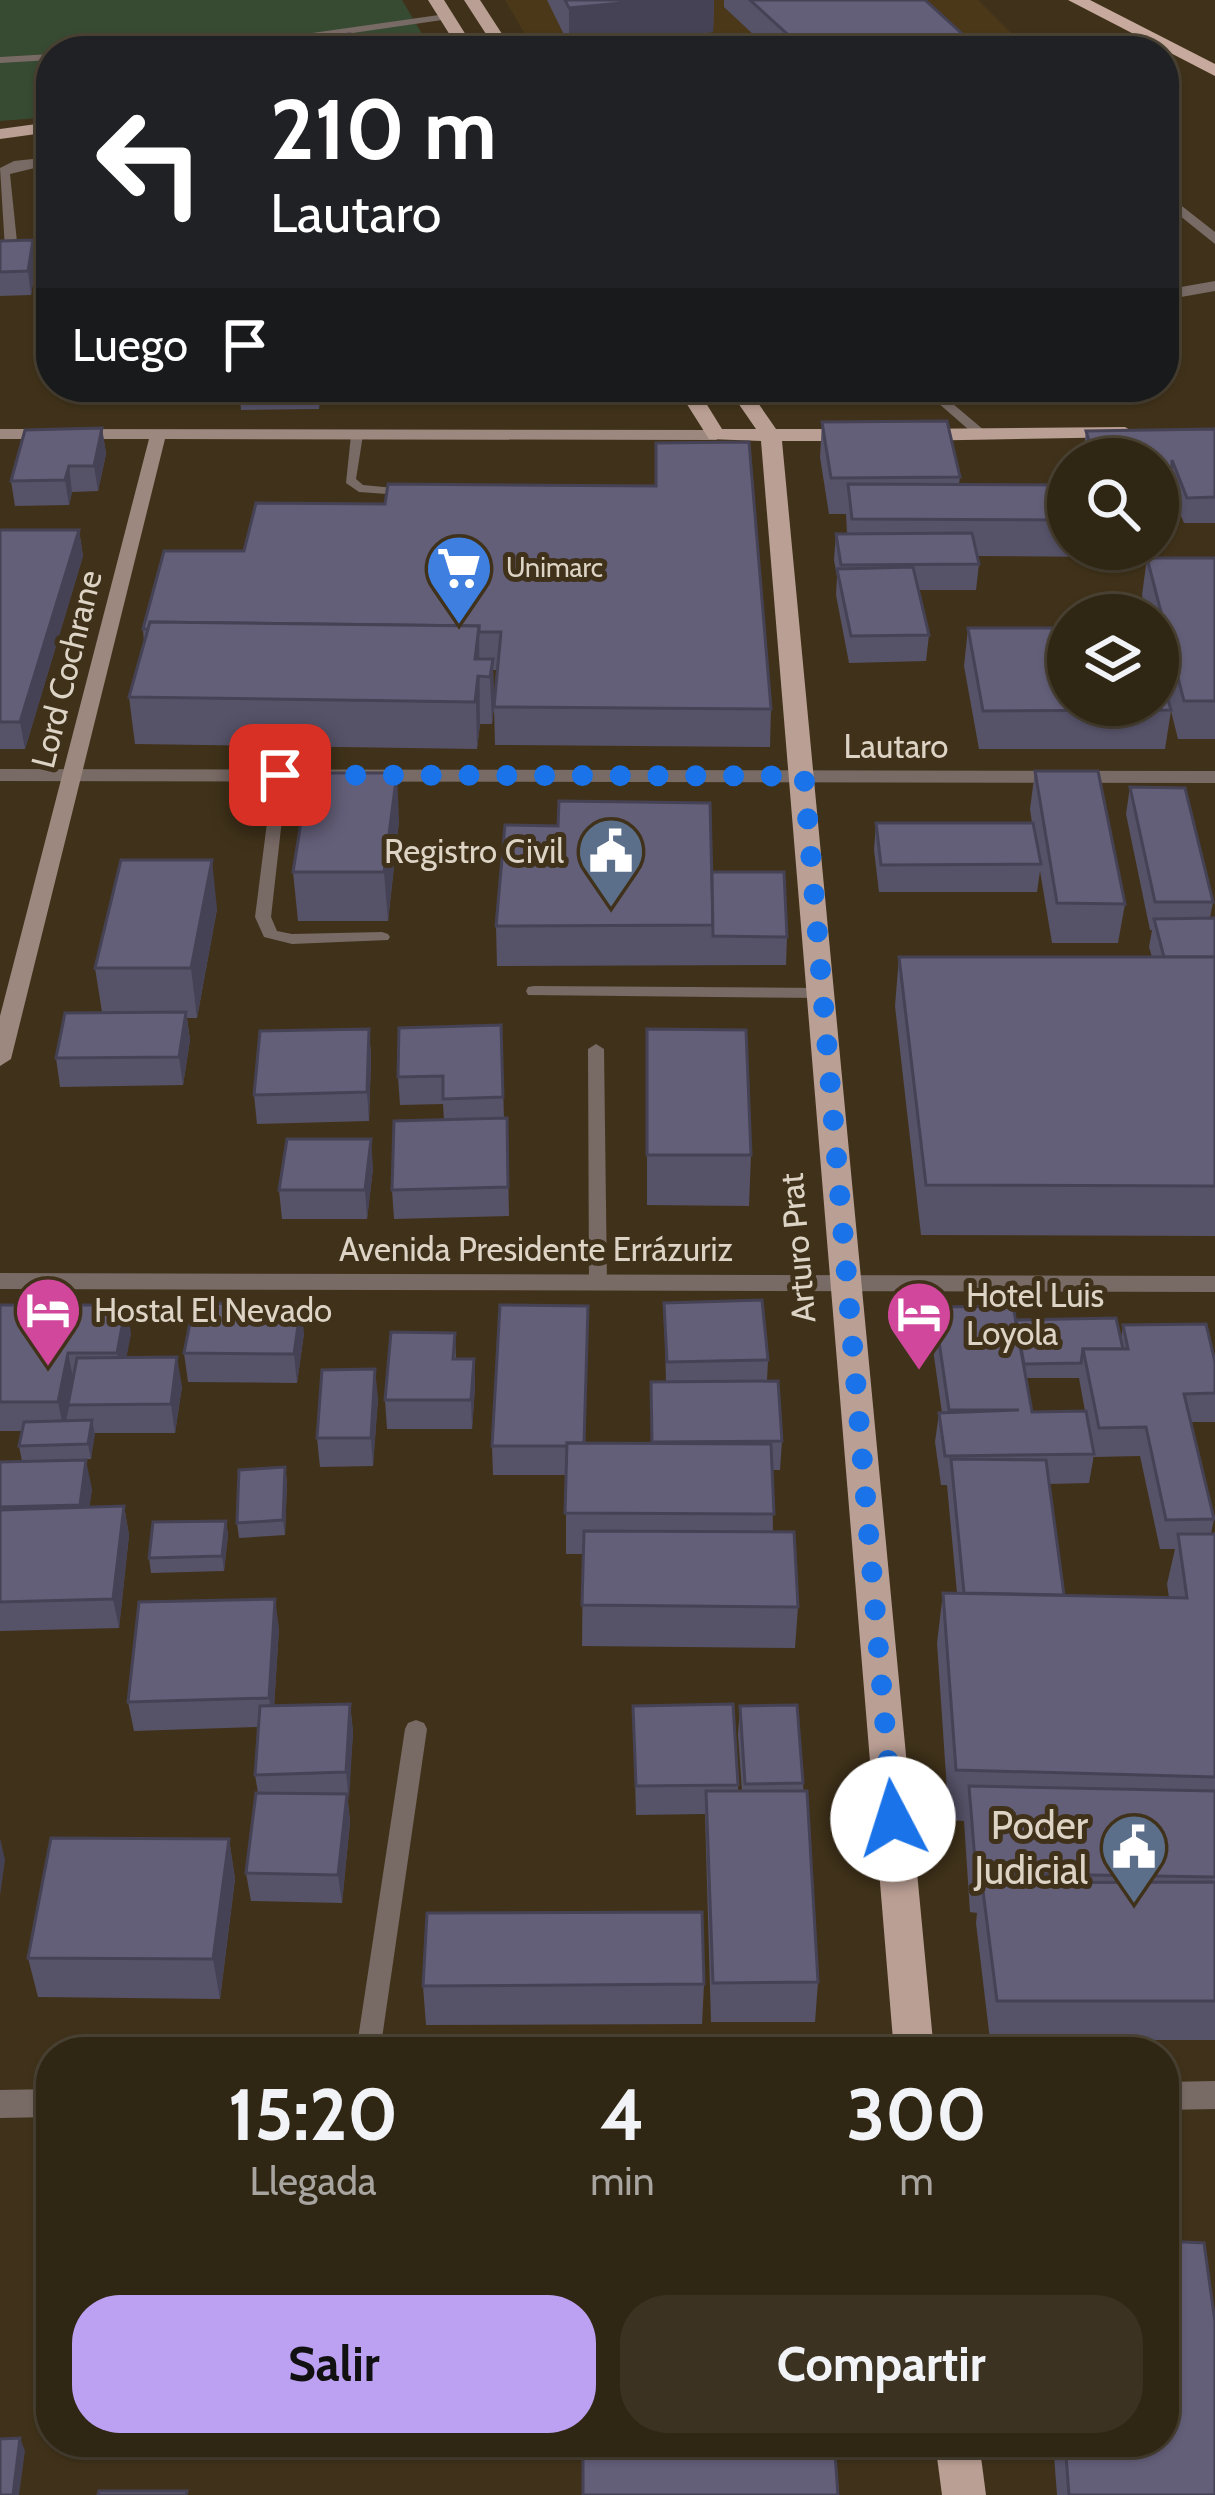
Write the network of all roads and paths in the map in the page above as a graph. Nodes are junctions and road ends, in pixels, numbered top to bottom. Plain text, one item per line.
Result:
1 (436, 0) edge
2 (472, 0) edge
3 (1077, 0) edge
4 (446, 16) junction
5 (311, 36) edge
6 (459, 36) edge
7 (495, 36) edge
8 (1147, 36) edge
9 (1179, 52) edge
10 (36, 58) edge
11 (0, 60) edge
12 (1215, 71) edge
13 (36, 136) edge
14 (0, 137) edge
15 (36, 163) edge
16 (1179, 209) edge
17 (1215, 240) edge
18 (36, 244) edge
19 (1215, 286) edge
20 (1179, 292) edge
21 (695, 402) edge
22 (748, 402) edge
23 (944, 402) edge
24 (1145, 433) edge
25 (0, 434) edge
26 (158, 434) junction
27 (357, 434) junction
28 (981, 434) junction
29 (716, 435) junction
30 (771, 436) junction
31 (432, 493) edge
32 (0, 775) edge
33 (70, 775) junction
34 (280, 775) junction
35 (804, 776) junction
36 (1215, 777) edge
37 (382, 937) dead end
38 (534, 991) dead end
39 (822, 993) junction
40 (596, 1049) dead end
41 (0, 1058) edge
42 (0, 1281) edge
43 (598, 1282) junction
44 (845, 1283) junction
45 (1215, 1284) edge
46 (416, 1729) dead end
47 (370, 2037) edge
48 (913, 2037) edge
49 (1215, 2095) edge
50 (1179, 2096) edge
51 (36, 2103) edge
52 (0, 2104) edge
53 (960, 2457) edge
54 (964, 2495) edge

1 - 4 main road
2 - 7 main road
3 - 8 highway
4 - 5 lane
4 - 6 main road
9 - 12 highway
10 - 11 lane
13 - 14 main road
15 - 18 street
16 - 17 street
19 - 20 street
21 - 29 main road
22 - 30 main road
23 - 28 lane
24 - 28 main road
25 - 26 main road
26 - 27 main road
26 - 33 main road, Lord Cochrane
27 - 29 main road
27 - 31 lane
28 - 30 main road
29 - 30 main road
30 - 35 main road, Arturo Prat
32 - 33 street, Lautaro
33 - 34 street, Lautaro
33 - 41 main road, Lord Cochrane
34 - 35 street, Lautaro
34 - 37 lane
35 - 36 street, Lautaro
35 - 39 main road, Arturo Prat
38 - 39 lane
39 - 44 main road, Arturo Prat
40 - 43 lane
42 - 43 street, Avenida Presidente Errázuriz
43 - 44 street, Avenida Presidente Errázuriz
44 - 45 street, Avenida Presidente Errázuriz
44 - 48 main road, Arturo Prat
46 - 47 lane
49 - 50 street
51 - 52 street
53 - 54 main road

